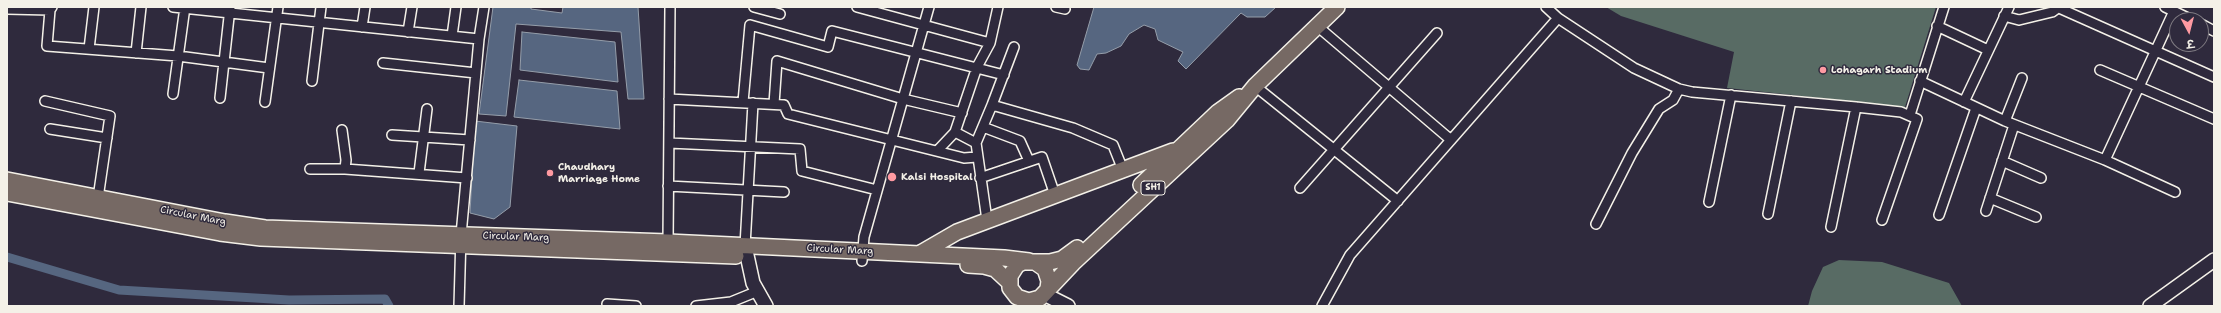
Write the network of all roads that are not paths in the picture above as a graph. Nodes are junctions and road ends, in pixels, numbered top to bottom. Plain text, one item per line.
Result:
1 (94, 7) edge
2 (141, 7) edge
3 (173, 7) edge
4 (278, 7) edge
5 (322, 7) edge
6 (365, 7) edge
7 (412, 7) edge
8 (456, 7) edge
9 (484, 7) edge
10 (670, 7) edge
11 (754, 7) edge
12 (857, 7) edge
13 (929, 7) edge
14 (998, 7) edge
15 (1337, 7) edge
16 (1546, 7) edge
17 (1944, 7) edge
18 (2009, 7) edge
19 (2059, 7) edge
20 (184, 8) edge
21 (7, 9) edge
22 (51, 9) edge
23 (2169, 9) edge
24 (230, 10) edge
25 (780, 14) dead end
26 (2004, 16) junction
27 (276, 18) junction
28 (1558, 18) junction
29 (320, 22) junction
30 (923, 25) junction
31 (1316, 25) junction
32 (1937, 26) junction
33 (362, 27) junction
34 (408, 32) junction
35 (1437, 33) dead end
36 (452, 36) junction
37 (479, 39) junction
38 (990, 43) junction
39 (1014, 47) dead end
40 (89, 49) junction
41 (1988, 50) junction
42 (2156, 50) junction
43 (136, 52) junction
44 (916, 52) junction
45 (178, 56) junction
46 (224, 62) junction
47 (383, 63) dead end
48 (977, 67) junction
49 (269, 68) junction
50 (2100, 70) dead end
51 (476, 72) junction
52 (1004, 75) junction
53 (2214, 77) edge
54 (2022, 78) dead end
55 (312, 81) dead end
56 (1920, 81) junction
57 (1255, 86) junction
58 (1389, 87) junction
59 (2138, 88) junction
60 (1679, 89) junction
61 (173, 94) dead end
62 (1730, 95) junction
63 (220, 98) dead end
64 (669, 99) junction
65 (902, 99) junction
66 (44, 101) dead end
67 (1791, 101) junction
68 (265, 102) dead end
69 (1964, 102) junction
70 (748, 103) junction
71 (774, 104) junction
72 (992, 105) junction
73 (1856, 107) junction
74 (1976, 108) junction
75 (427, 109) dead end
76 (962, 113) junction
77 (1910, 115) junction
78 (2214, 119) edge
79 (2005, 122) junction
80 (2014, 125) junction
81 (983, 127) junction
82 (50, 129) dead end
83 (342, 130) dead end
84 (955, 132) junction
85 (392, 135) dead end
86 (423, 136) junction
87 (107, 138) junction
88 (470, 140) junction
89 (1451, 140) junction
90 (891, 141) junction
91 (669, 143) junction
92 (976, 143) junction
93 (750, 145) junction
94 (1334, 149) junction
95 (938, 150) junction
96 (1178, 150) junction
97 (977, 157) junction
98 (2105, 160) junction
99 (1029, 161) junction
100 (2002, 161) junction
101 (310, 169) dead end
102 (345, 169) junction
103 (1123, 170) junction
104 (419, 173) junction
105 (467, 178) junction
106 (980, 178) junction
107 (2041, 178) dead end
108 (7, 180) edge
109 (668, 186) junction
110 (1300, 188) dead end
111 (747, 190) junction
112 (877, 190) junction
113 (7, 192) edge
114 (784, 192) dead end
115 (2175, 192) dead end
116 (1056, 195) junction
117 (98, 198) junction
118 (1990, 198) junction
119 (1398, 201) junction
120 (1709, 202) dead end
121 (1986, 211) dead end
122 (1768, 214) dead end
123 (1939, 215) dead end
124 (2036, 218) dead end
125 (987, 220) junction
126 (1882, 220) dead end
127 (1596, 224) dead end
128 (1831, 227) dead end
129 (461, 240) junction
130 (668, 242) junction
131 (746, 251) junction
132 (919, 254) junction
133 (862, 256) junction
134 (2214, 260) edge
135 (1032, 262) junction
136 (1010, 285) junction
137 (758, 291) junction
138 (1041, 296) edge
139 (607, 304) dead end
140 (459, 306) edge
141 (636, 306) edge
142 (696, 306) edge
143 (766, 306) edge
144 (1010, 306) edge
145 (1068, 306) edge
146 (1322, 306) edge
147 (2150, 306) edge

1 - 40 street
2 - 43 street
3 - 20 street
4 - 27 street
5 - 29 street
6 - 33 street
7 - 34 street
8 - 36 street
9 - 37 street
10 - 64 street
11 - 25 street
12 - 30 street
13 - 30 street
14 - 38 street
15 - 31 main road, SH1
16 - 28 street
17 - 32 street
18 - 26 street
19 - 26 street
19 - 42 street
20 - 24 street
20 - 45 street
21 - 22 street
22 - 40 street
23 - 42 street
24 - 27 street
24 - 46 street
26 - 41 street
27 - 29 street
27 - 49 street
28 - 60 street
28 - 89 street
29 - 33 street
29 - 55 street
30 - 38 street
30 - 44 street
31 - 57 main road, SH1
31 - 58 street
32 - 41 street
32 - 56 street
33 - 34 street
34 - 36 street
35 - 58 street
36 - 37 street
37 - 51 street
38 - 48 street
39 - 52 street
40 - 43 street
41 - 69 street
42 - 53 street
42 - 59 street
43 - 45 street
44 - 48 street
44 - 65 street
44 - 70 street
45 - 46 street
45 - 61 street
46 - 49 street
46 - 63 street
47 - 51 street
48 - 52 street
48 - 76 street
49 - 68 street
50 - 59 street
51 - 88 street
52 - 72 street
54 - 79 street
56 - 69 street
56 - 77 street
57 - 94 street
57 - 96 main road, SH1
57 - 138 main road, SH1
58 - 89 street
58 - 94 street
59 - 78 street
59 - 98 street
60 - 62 street
60 - 127 street
62 - 67 street
62 - 120 street
64 - 70 street
64 - 91 street
65 - 71 street
65 - 76 street
65 - 90 street
66 - 87 street
67 - 73 street
67 - 122 street
69 - 74 street
70 - 71 street
70 - 93 street
71 - 90 street
72 - 81 street
72 - 103 street
73 - 77 street
73 - 128 street
74 - 79 street
74 - 123 street
75 - 86 street
76 - 84 street
77 - 126 street
79 - 80 street
80 - 98 street
80 - 100 street
81 - 92 street
81 - 99 street
82 - 87 street
83 - 102 street
84 - 92 street
84 - 95 street
85 - 86 street
86 - 88 street
86 - 104 street
87 - 117 street
88 - 105 street
89 - 119 street
90 - 95 street
90 - 112 street
91 - 93 street
91 - 109 street
92 - 97 street
93 - 111 street
93 - 112 street
94 - 110 street
94 - 119 street
95 - 97 street
96 - 103 main road
96 - 135 main road, SH1
97 - 106 street
98 - 115 street
99 - 106 street
99 - 116 street
100 - 107 street
100 - 118 street
101 - 102 street
102 - 104 street
103 - 116 main road
104 - 105 street
105 - 129 street
106 - 125 street
108 - 117 main road, Circular Marg
109 - 111 street
109 - 130 street
111 - 114 street
111 - 131 street
112 - 133 street
113 - 129 main road, Circular Marg
116 - 125 main road
117 - 129 main road, Circular Marg
118 - 121 street
118 - 124 street
119 - 146 street
125 - 132 main road
129 - 130 main road, Circular Marg
129 - 131 main road, Circular Marg
129 - 140 street
130 - 131 main road, Circular Marg
131 - 133 main road, Circular Marg
131 - 137 street
132 - 133 main road, Circular Marg
132 - 135 main road, Circular Marg
133 - 136 main road, Circular Marg
134 - 147 street
135 - 136 main road
135 - 138 main road
136 - 138 main road
136 - 144 main road
137 - 142 street
137 - 143 street
138 - 145 street
139 - 141 street

